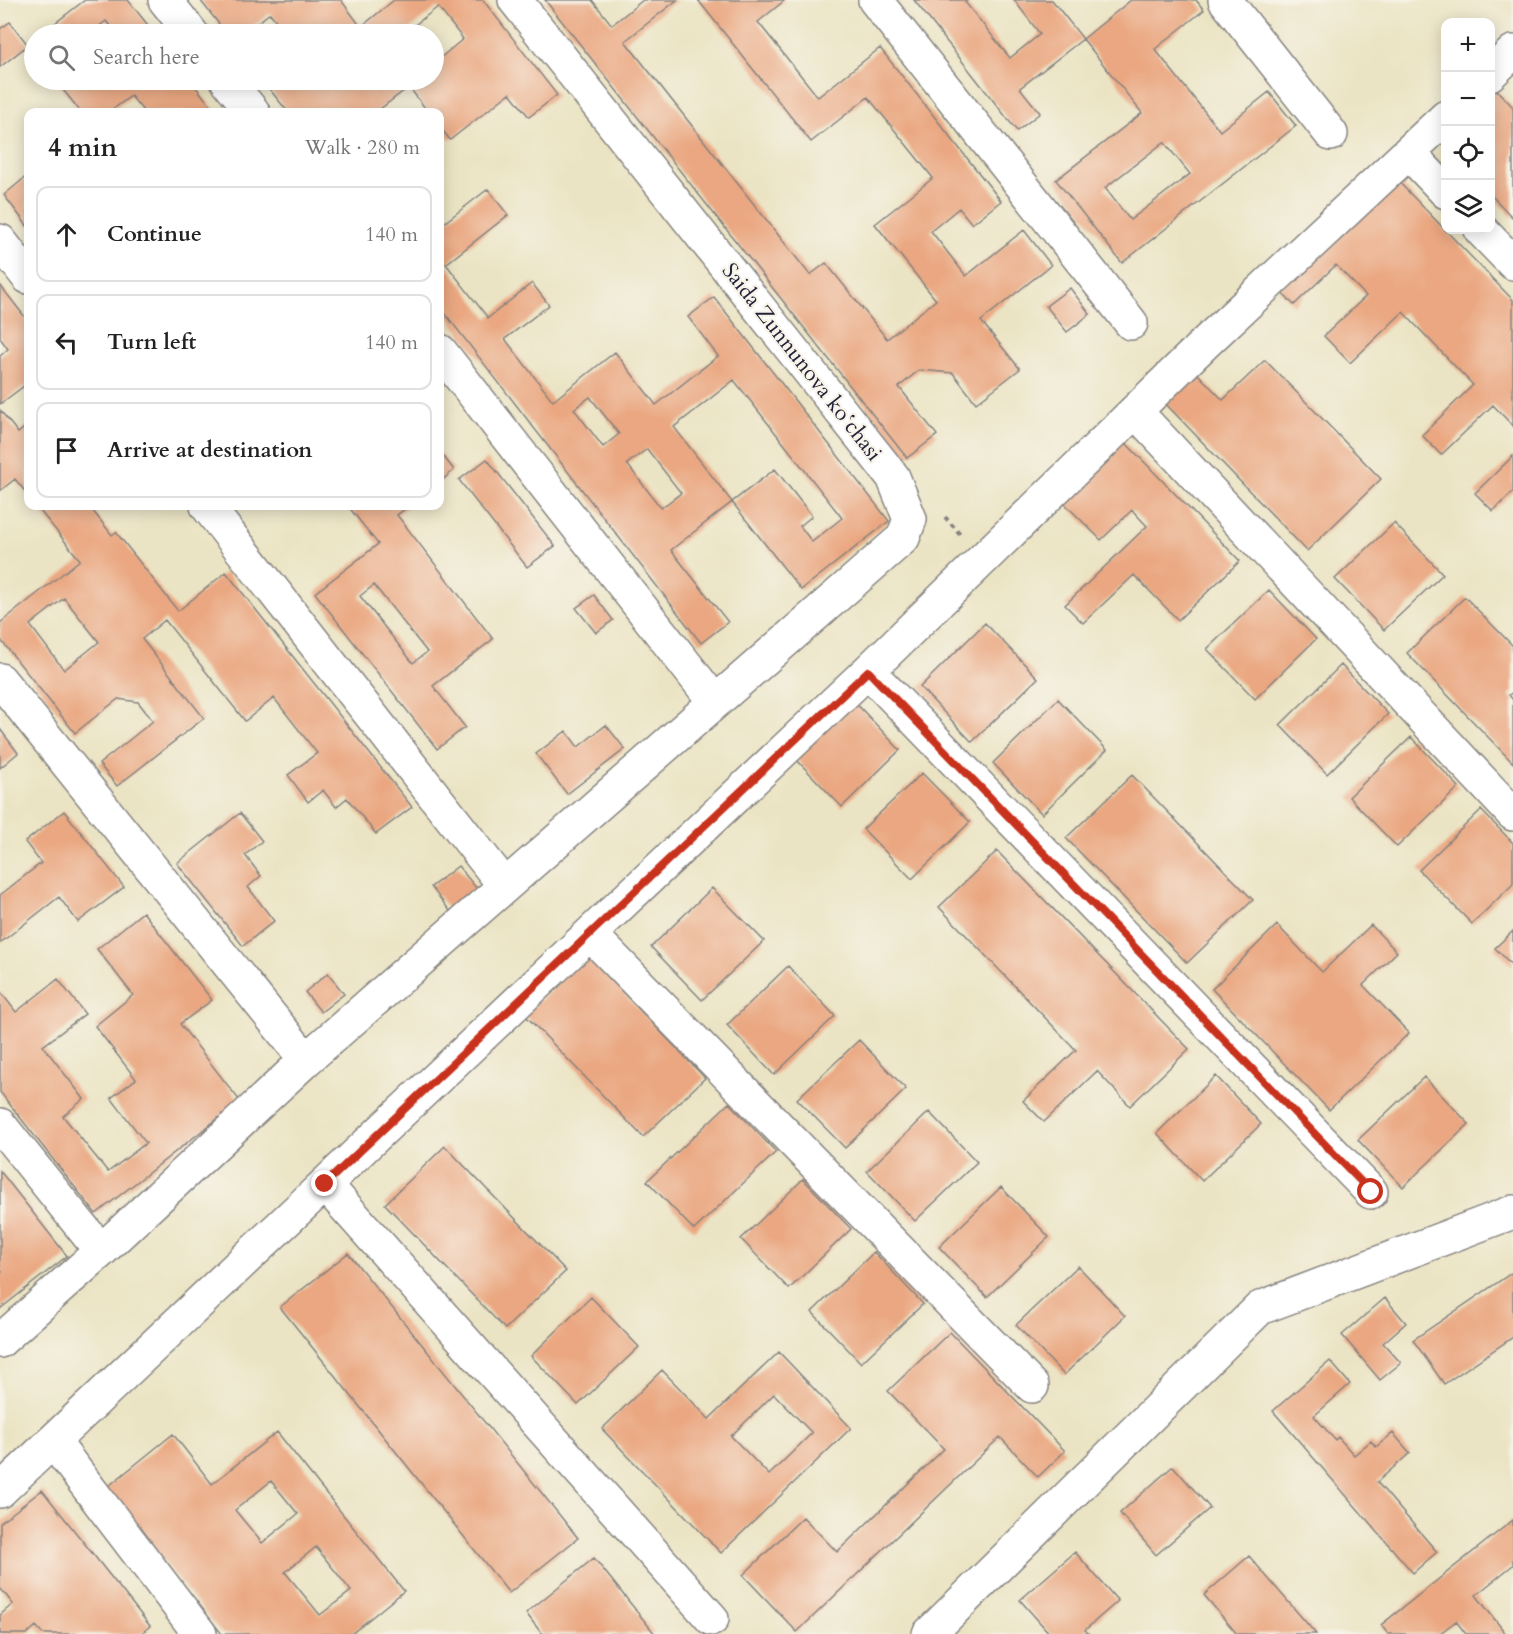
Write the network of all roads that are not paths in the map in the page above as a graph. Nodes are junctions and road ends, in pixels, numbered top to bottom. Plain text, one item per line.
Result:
1 (165, 0) edge
2 (515, 0) edge
3 (875, 0) edge
4 (1225, 0) edge
5 (184, 24) edge
6 (1513, 52) edge
7 (1493, 72) edge
8 (235, 90) edge
9 (250, 108) edge
10 (1441, 122) edge
11 (1331, 134) dead end
12 (1408, 153) junction
13 (1441, 187) edge
14 (1485, 234) edge
15 (0, 241) edge
16 (1513, 263) edge
17 (24, 273) edge
18 (1131, 323) dead end
19 (444, 356) edge
20 (1135, 411) junction
21 (210, 510) edge
22 (868, 671) junction
23 (0, 680) edge
24 (715, 702) junction
25 (1513, 814) edge
26 (505, 886) junction
27 (590, 934) junction
28 (306, 1060) junction
29 (0, 1125) edge
30 (325, 1184) junction
31 (1371, 1192) dead end
32 (1513, 1212) edge
33 (101, 1251) junction
34 (0, 1341) edge
35 (1032, 1386) dead end
36 (53, 1442) junction
37 (0, 1491) edge
38 (712, 1619) dead end
39 (200, 1634) edge
40 (928, 1634) edge

1 - 5 street
2 - 24 street, Saida Zunnunova koʻchasi
3 - 18 street
4 - 11 street
6 - 7 street
8 - 9 street
10 - 12 street
12 - 13 street
12 - 20 street
14 - 16 street
15 - 17 street
19 - 24 street
20 - 22 street
20 - 25 street
21 - 26 street
22 - 27 street
22 - 31 street
23 - 28 street
24 - 26 street, Saida Zunnunova koʻchasi
26 - 28 street, Saida Zunnunova koʻchasi
27 - 30 street
27 - 35 street
28 - 33 street, Saida Zunnunova koʻchasi
29 - 33 street
30 - 36 street
30 - 38 street
32 - 40 street
33 - 34 street, Saida Zunnunova koʻchasi
36 - 37 street
36 - 39 street

